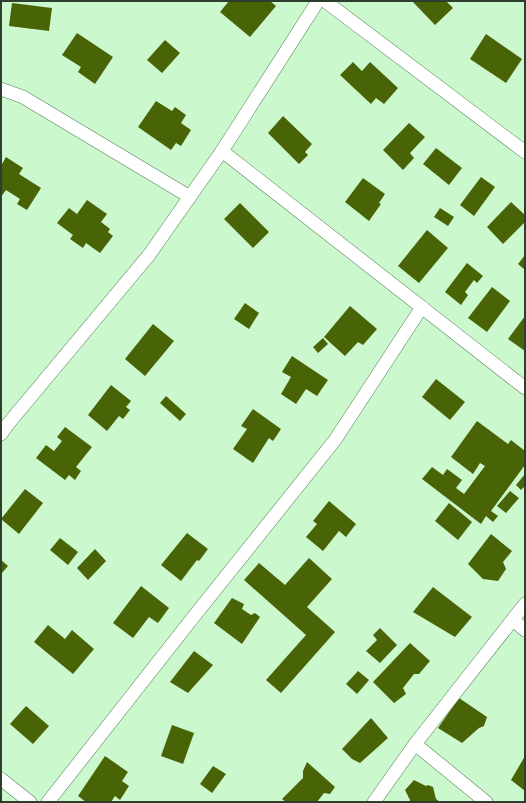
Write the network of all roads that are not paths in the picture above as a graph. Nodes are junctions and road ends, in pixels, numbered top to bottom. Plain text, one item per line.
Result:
1 (318, 1) edge
2 (325, 1) edge
3 (1, 89) edge
4 (523, 147) edge
5 (222, 151) junction
6 (190, 197) junction
7 (422, 307) junction
8 (525, 388) edge
9 (3, 426) edge
10 (525, 604) edge
11 (513, 620) junction
12 (525, 630) edge
13 (415, 744) junction
14 (1, 778) edge
15 (30, 802) edge
16 (48, 802) edge
17 (374, 802) edge
18 (486, 802) edge

1 - 5 street
2 - 4 street
3 - 6 street
5 - 6 street
5 - 7 street
6 - 9 street
7 - 8 street
7 - 16 street
10 - 11 street
11 - 12 street
11 - 13 street
13 - 17 street
13 - 18 street
14 - 15 street

